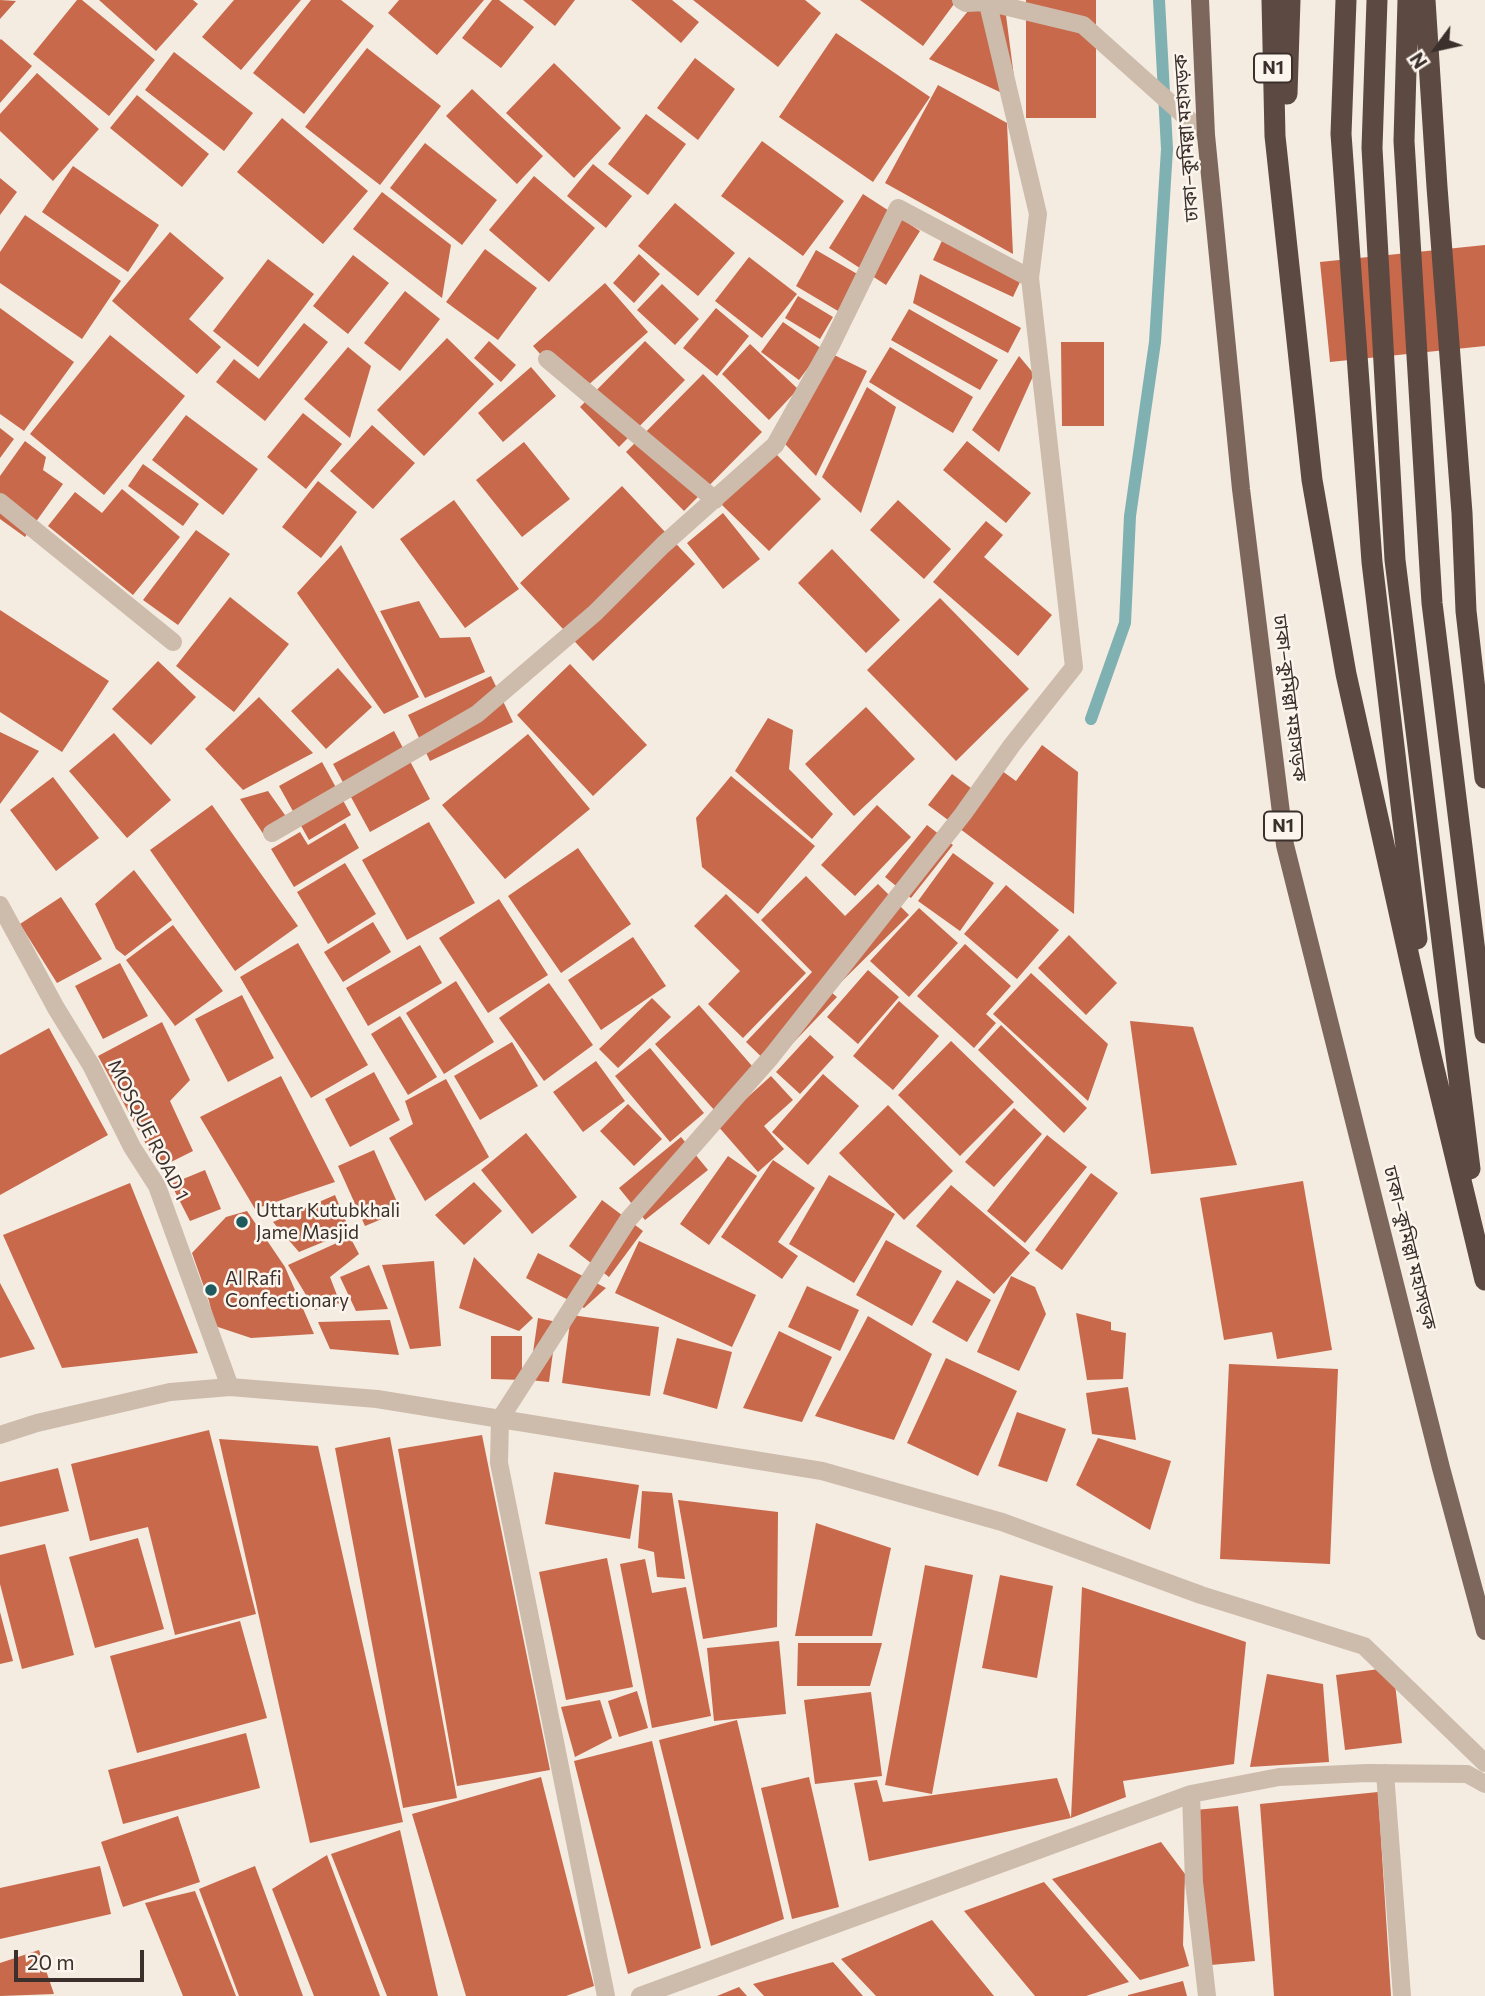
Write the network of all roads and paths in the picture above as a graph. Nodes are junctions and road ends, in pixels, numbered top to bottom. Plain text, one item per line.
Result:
1 (961, 0) edge
2 (1200, 0) edge
3 (1272, 0) edge
4 (1290, 0) edge
5 (1346, 0) edge
6 (1377, 0) edge
7 (1408, 0) edge
8 (1425, 0) edge
9 (987, 1) edge
10 (1206, 135) junction
11 (1284, 218) junction
12 (1030, 278) junction
13 (547, 359) dead end
14 (715, 500) junction
15 (0, 502) edge
16 (173, 642) dead end
17 (1485, 778) edge
18 (272, 833) dead end
19 (0, 905) edge
20 (1485, 1033) edge
21 (1432, 1059) junction
22 (1484, 1276) edge
23 (230, 1387) junction
24 (500, 1419) junction
25 (0, 1435) edge
26 (1485, 1631) edge
27 (1485, 1763) edge
28 (1385, 1773) junction
29 (1485, 1784) edge
30 (1191, 1794) junction
31 (606, 1996) edge
32 (640, 1996) edge
33 (1208, 1996) edge
34 (1402, 1996) edge

1 - 9 street
2 - 10 main road, ঢাকা–কুমিল্লা মহাসড়ক / N1
3 - 11 highway, N1
4 - 11 highway
5 - 21 highway
6 - 22 highway
7 - 20 highway
8 - 17 highway
9 - 10 street
9 - 12 street
10 - 26 main road, ঢাকা–কুমিল্লা মহাসড়ক / N1
11 - 21 highway, N1
12 - 14 street
12 - 24 street
13 - 14 street
14 - 18 street
15 - 16 street
19 - 23 street, MOSQUE ROAD 1
21 - 22 highway, N1
23 - 24 street
23 - 25 street
24 - 27 street
24 - 31 street
28 - 29 street
28 - 30 street
28 - 34 street
30 - 32 street
30 - 33 street

